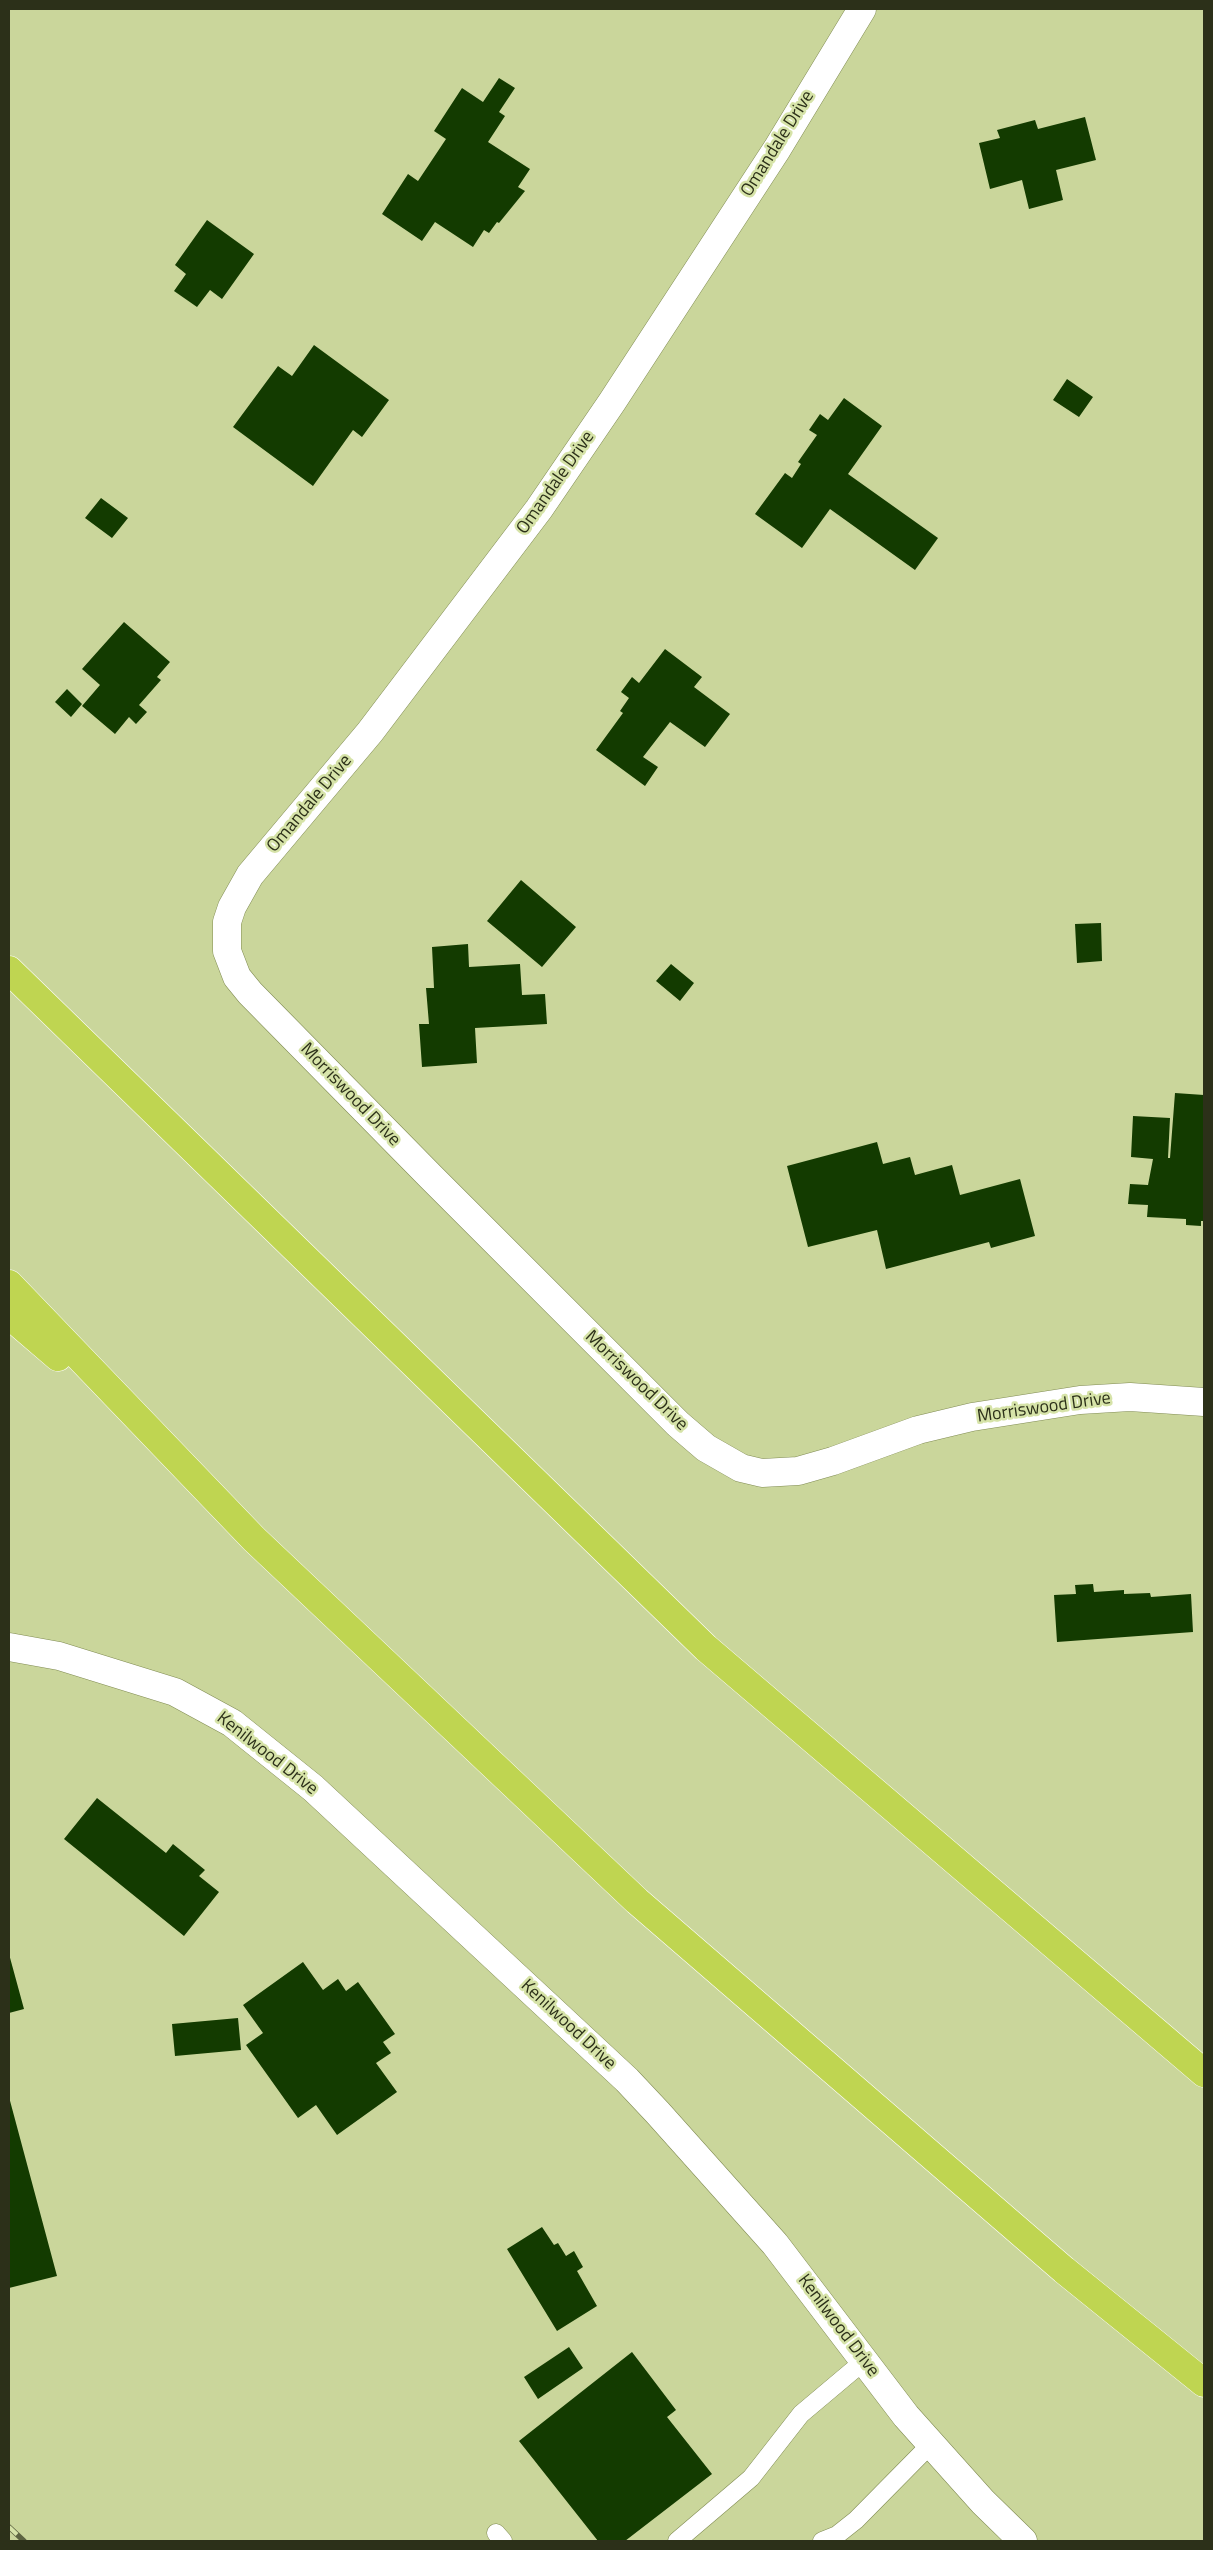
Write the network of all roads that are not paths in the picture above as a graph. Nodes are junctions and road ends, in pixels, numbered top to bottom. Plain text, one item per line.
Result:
1 (862, 9) edge
2 (226, 936) joint
3 (9, 970) edge
4 (9, 1284) edge
5 (9, 1315) edge
6 (1204, 1402) edge
7 (182, 1464) junction
8 (9, 1647) edge
9 (1204, 2073) edge
10 (864, 2361) junction
11 (1204, 2383) edge
12 (931, 2444) junction
13 (678, 2541) edge
14 (822, 2541) edge
15 (1023, 2541) edge

1 - 2 street, Omandale Drive
2 - 6 street, Morriswood Drive
3 - 9 highway
4 - 7 highway
5 - 7 highway
7 - 11 highway
8 - 10 street, Kenilwood Drive
10 - 12 street, Kenilwood Drive
10 - 13 lane
12 - 14 lane
12 - 15 street, Kenilwood Drive

